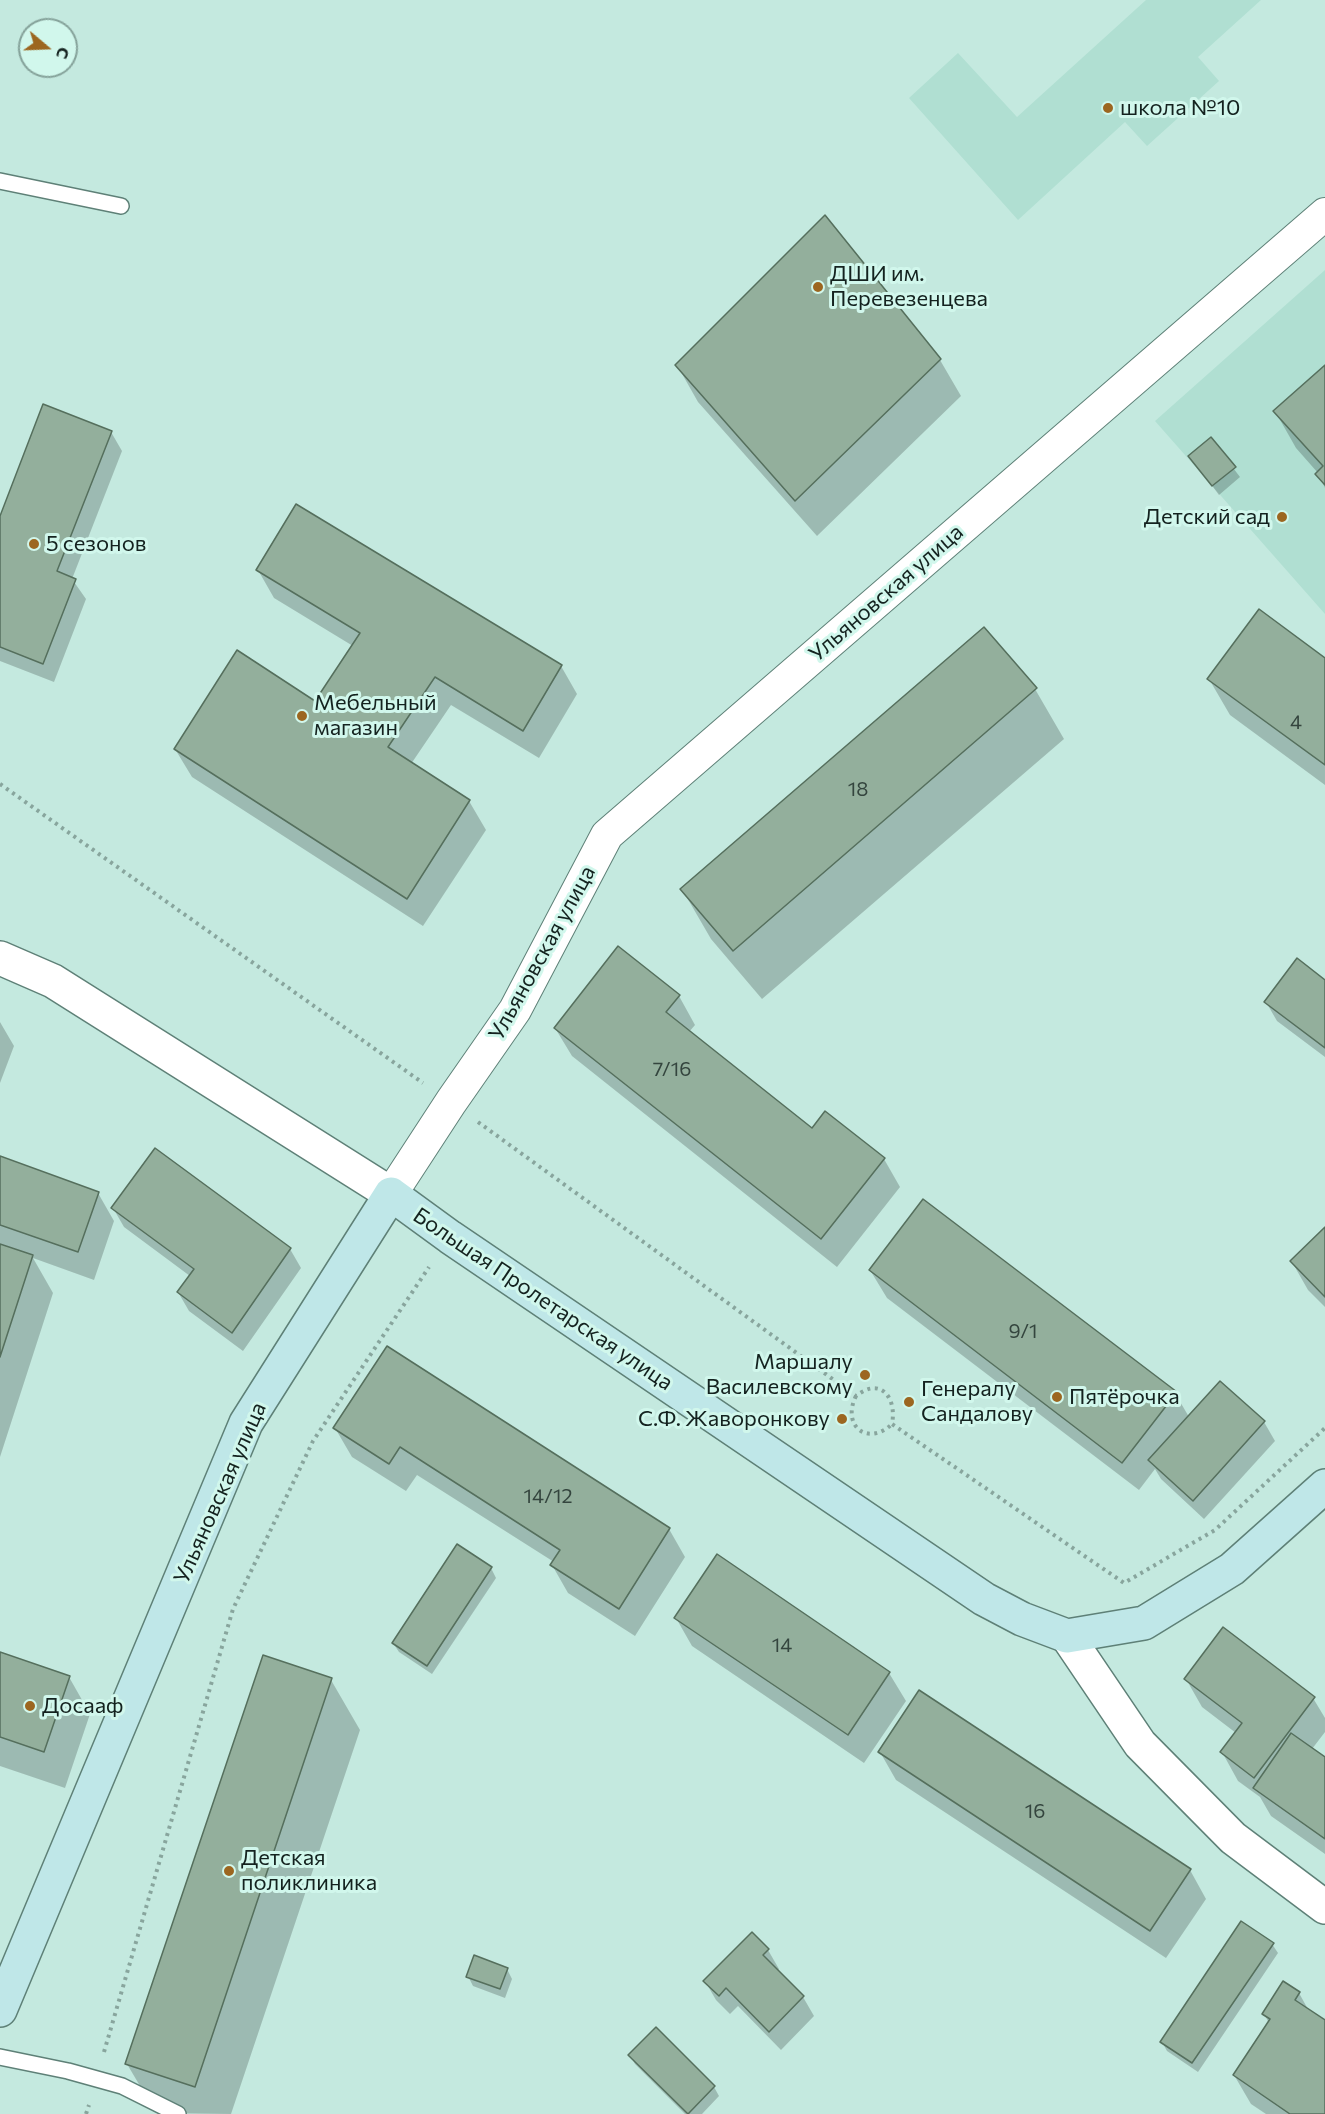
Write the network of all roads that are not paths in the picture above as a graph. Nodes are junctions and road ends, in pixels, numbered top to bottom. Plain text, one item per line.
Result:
1 (0, 181) edge
2 (121, 206) dead end
3 (1325, 214) edge
4 (0, 958) edge
5 (391, 1194) junction
6 (1325, 1486) edge
7 (1067, 1636) junction
8 (1325, 1907) edge
9 (0, 2010) edge
10 (0, 2057) edge
11 (178, 2114) edge

1 - 2 lane
3 - 5 street, Ульяновская улица
4 - 5 street, Большая Пролетарская улица
5 - 7 main road, Большая Пролетарская улица
5 - 9 main road, Ульяновская улица
6 - 7 main road
7 - 8 street
10 - 11 lane

